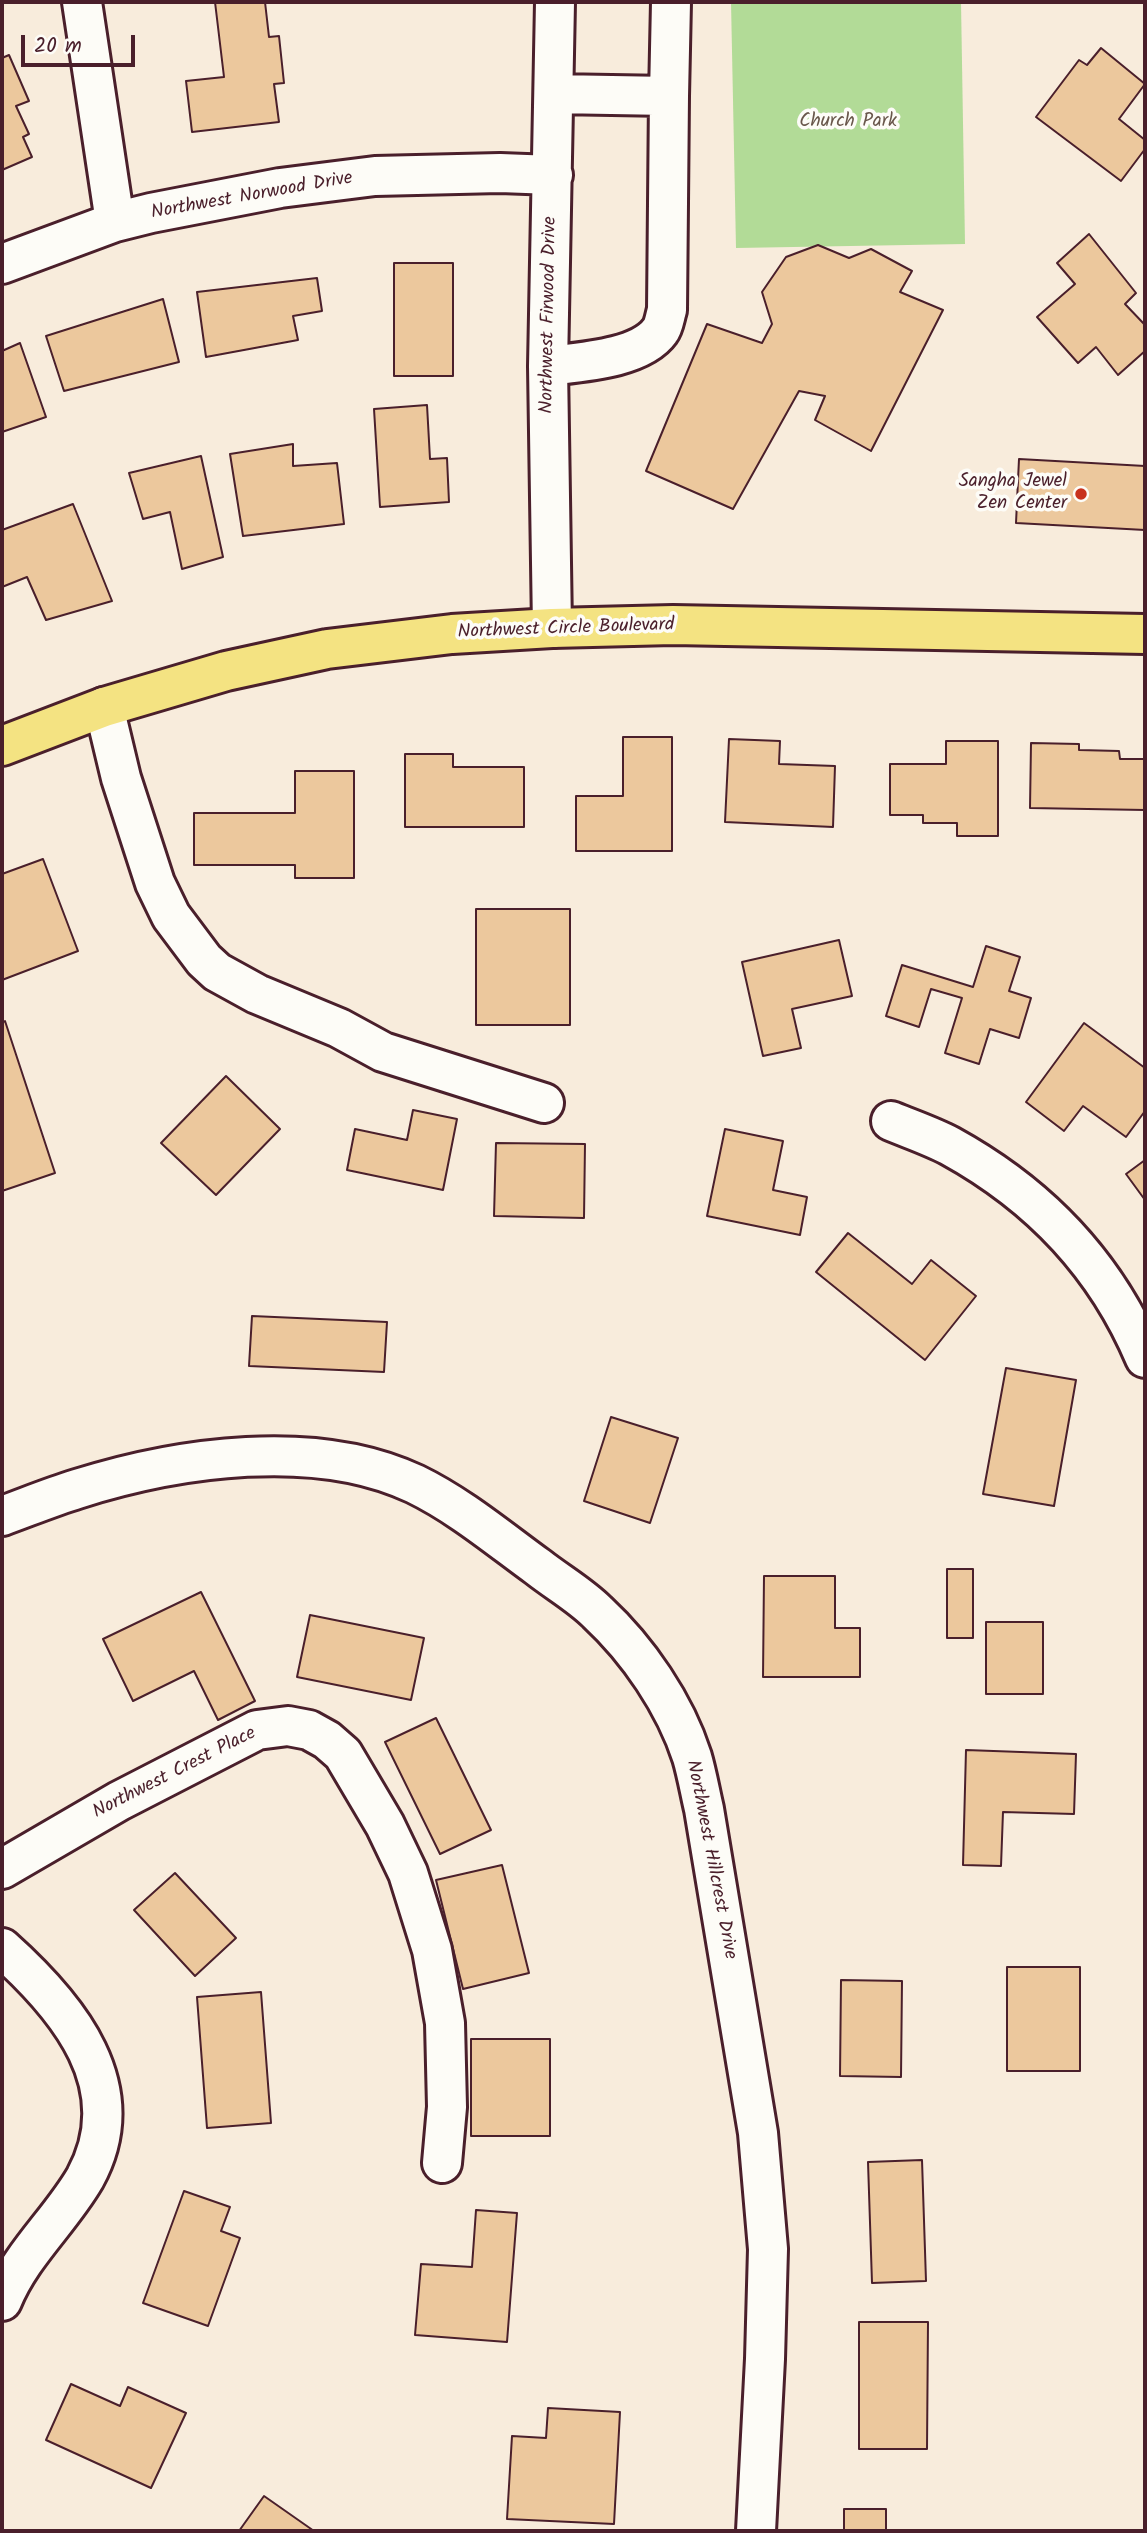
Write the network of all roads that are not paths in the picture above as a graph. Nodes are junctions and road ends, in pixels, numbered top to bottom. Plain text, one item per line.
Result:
1 (82, 2) edge
2 (555, 2) edge
3 (670, 2) edge
4 (554, 94) junction
5 (669, 96) junction
6 (552, 175) junction
7 (116, 222) junction
8 (2, 264) edge
9 (548, 366) junction
10 (552, 628) junction
11 (1145, 634) edge
12 (104, 707) junction
13 (2, 746) edge
14 (544, 1103) dead end
15 (891, 1121) dead end
16 (1145, 1358) edge
17 (2, 1516) edge
18 (2, 1869) edge
19 (2, 1948) edge
20 (442, 2163) dead end
21 (2, 2301) edge
22 (756, 2531) edge

1 - 7 street
2 - 4 street, Northwest Firwood Drive
3 - 5 street
4 - 5 street
4 - 6 street, Northwest Firwood Drive
5 - 9 street
6 - 7 street, Northwest Norwood Drive
6 - 9 street, Northwest Firwood Drive
7 - 8 street, Northwest Norwood Drive
9 - 10 street, Northwest Firwood Drive
10 - 11 main road, Northwest Circle Boulevard
10 - 12 main road, Northwest Circle Boulevard
12 - 13 main road, Northwest Circle Boulevard
12 - 14 street
15 - 16 street
17 - 22 street, Northwest Hillcrest Drive
18 - 20 street, Northwest Crest Place
19 - 21 street

